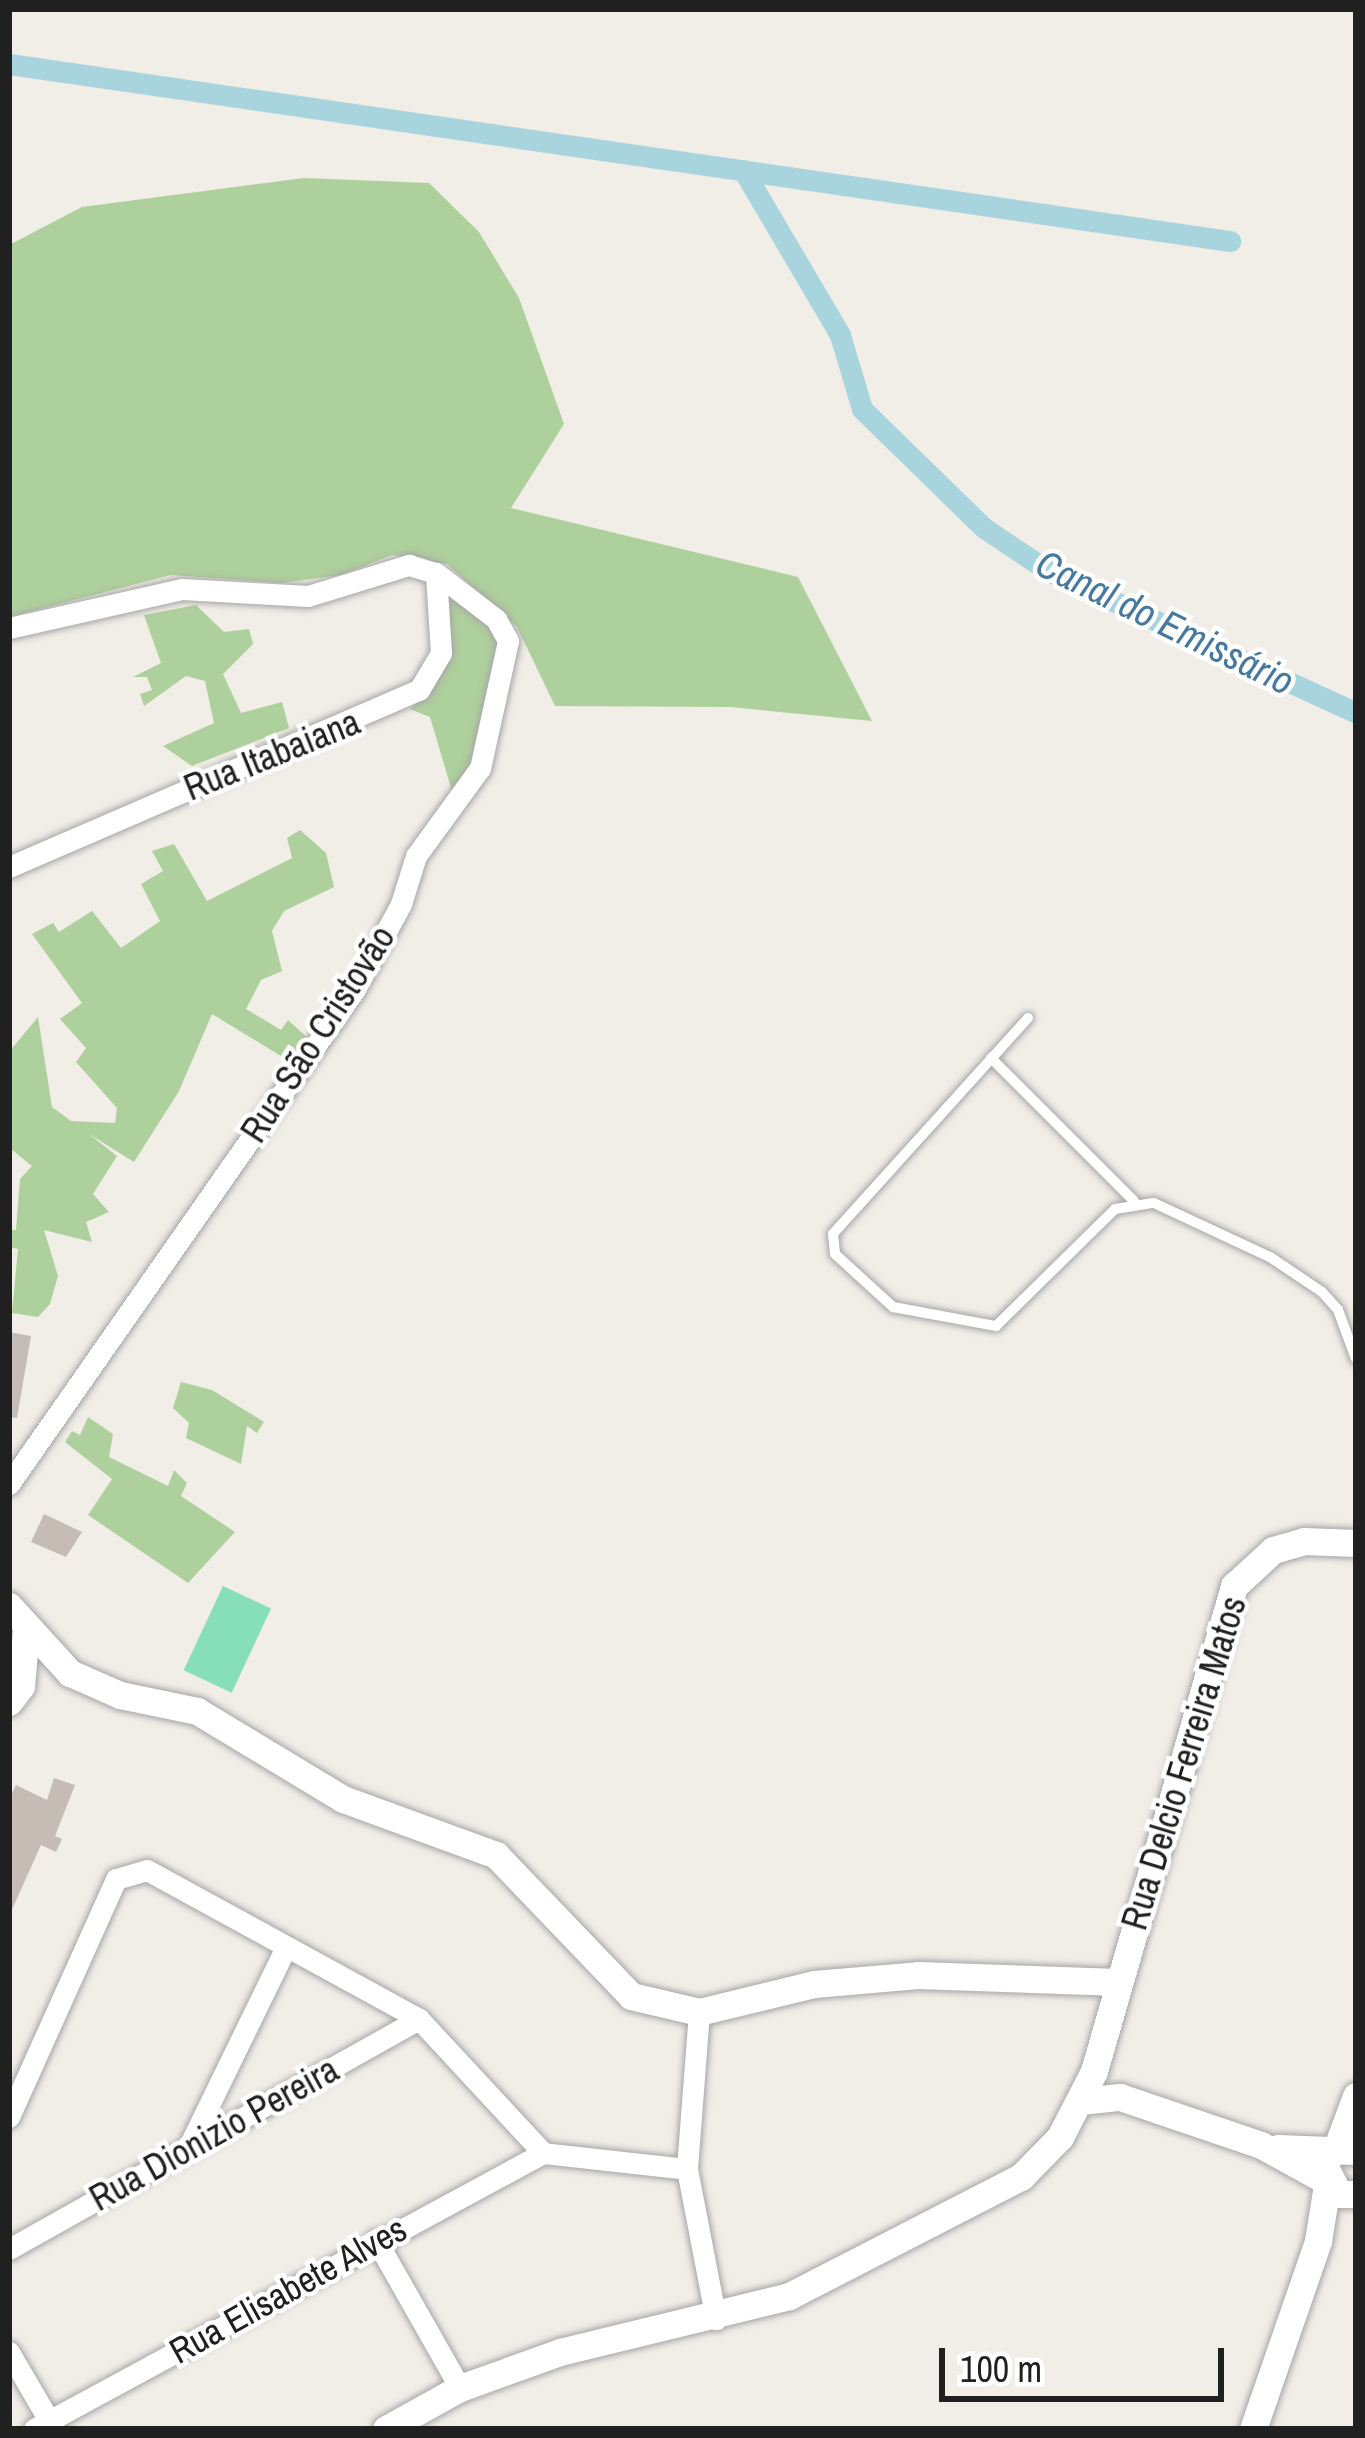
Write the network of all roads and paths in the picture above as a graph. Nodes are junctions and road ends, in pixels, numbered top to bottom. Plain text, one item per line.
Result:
1 (436, 573) junction
2 (9, 628) edge
3 (9, 866) edge
4 (1028, 1018) dead end
5 (991, 1058) junction
6 (1134, 1201) junction
7 (1356, 1359) edge
8 (9, 1484) edge
9 (1356, 1543) edge
10 (18, 1618) edge
11 (70, 1673) junction
12 (13, 1701) edge
13 (285, 1948) junction
14 (1118, 1982) junction
15 (698, 2012) junction
16 (419, 2019) junction
17 (1094, 2071) junction
18 (1120, 2097) junction
19 (1356, 2097) edge
20 (1082, 2101) junction
21 (9, 2117) edge
22 (187, 2149) junction
23 (543, 2153) junction
24 (687, 2169) junction
25 (1341, 2173) edge
26 (376, 2240) junction
27 (9, 2249) edge
28 (716, 2319) junction
29 (9, 2352) edge
30 (460, 2388) junction
31 (46, 2426) edge
32 (386, 2429) edge
33 (1252, 2429) edge

1 - 2 street
1 - 3 street, Rua Itabaiana
1 - 8 street, Rua São Cristovão
4 - 5 lane
5 - 6 lane
5 - 6 lane
6 - 7 lane
9 - 14 street, Rua Delcio Ferreira Matos
10 - 11 street
10 - 12 street
11 - 12 street
11 - 15 street
13 - 16 street
13 - 21 street
13 - 22 street
14 - 15 street
14 - 17 street, Rua Delcio Ferreira Matos
15 - 24 street
16 - 22 street, Rua Dionizio Pereira
16 - 23 street
17 - 18 street
17 - 20 street, Rua Delcio Ferreira Matos
18 - 20 street
18 - 25 street
19 - 25 street
20 - 28 street, Rua Delcio Ferreira Matos
22 - 27 street, Rua Dionizio Pereira
23 - 24 street
23 - 26 street, Rua Elisabete Alves
24 - 28 street
25 - 33 street
26 - 30 street
26 - 31 street, Rua Elisabete Alves
28 - 30 street, Rua Delcio Ferreira Matos
29 - 31 street
30 - 32 street, Rua Delcio Ferreira Matos

